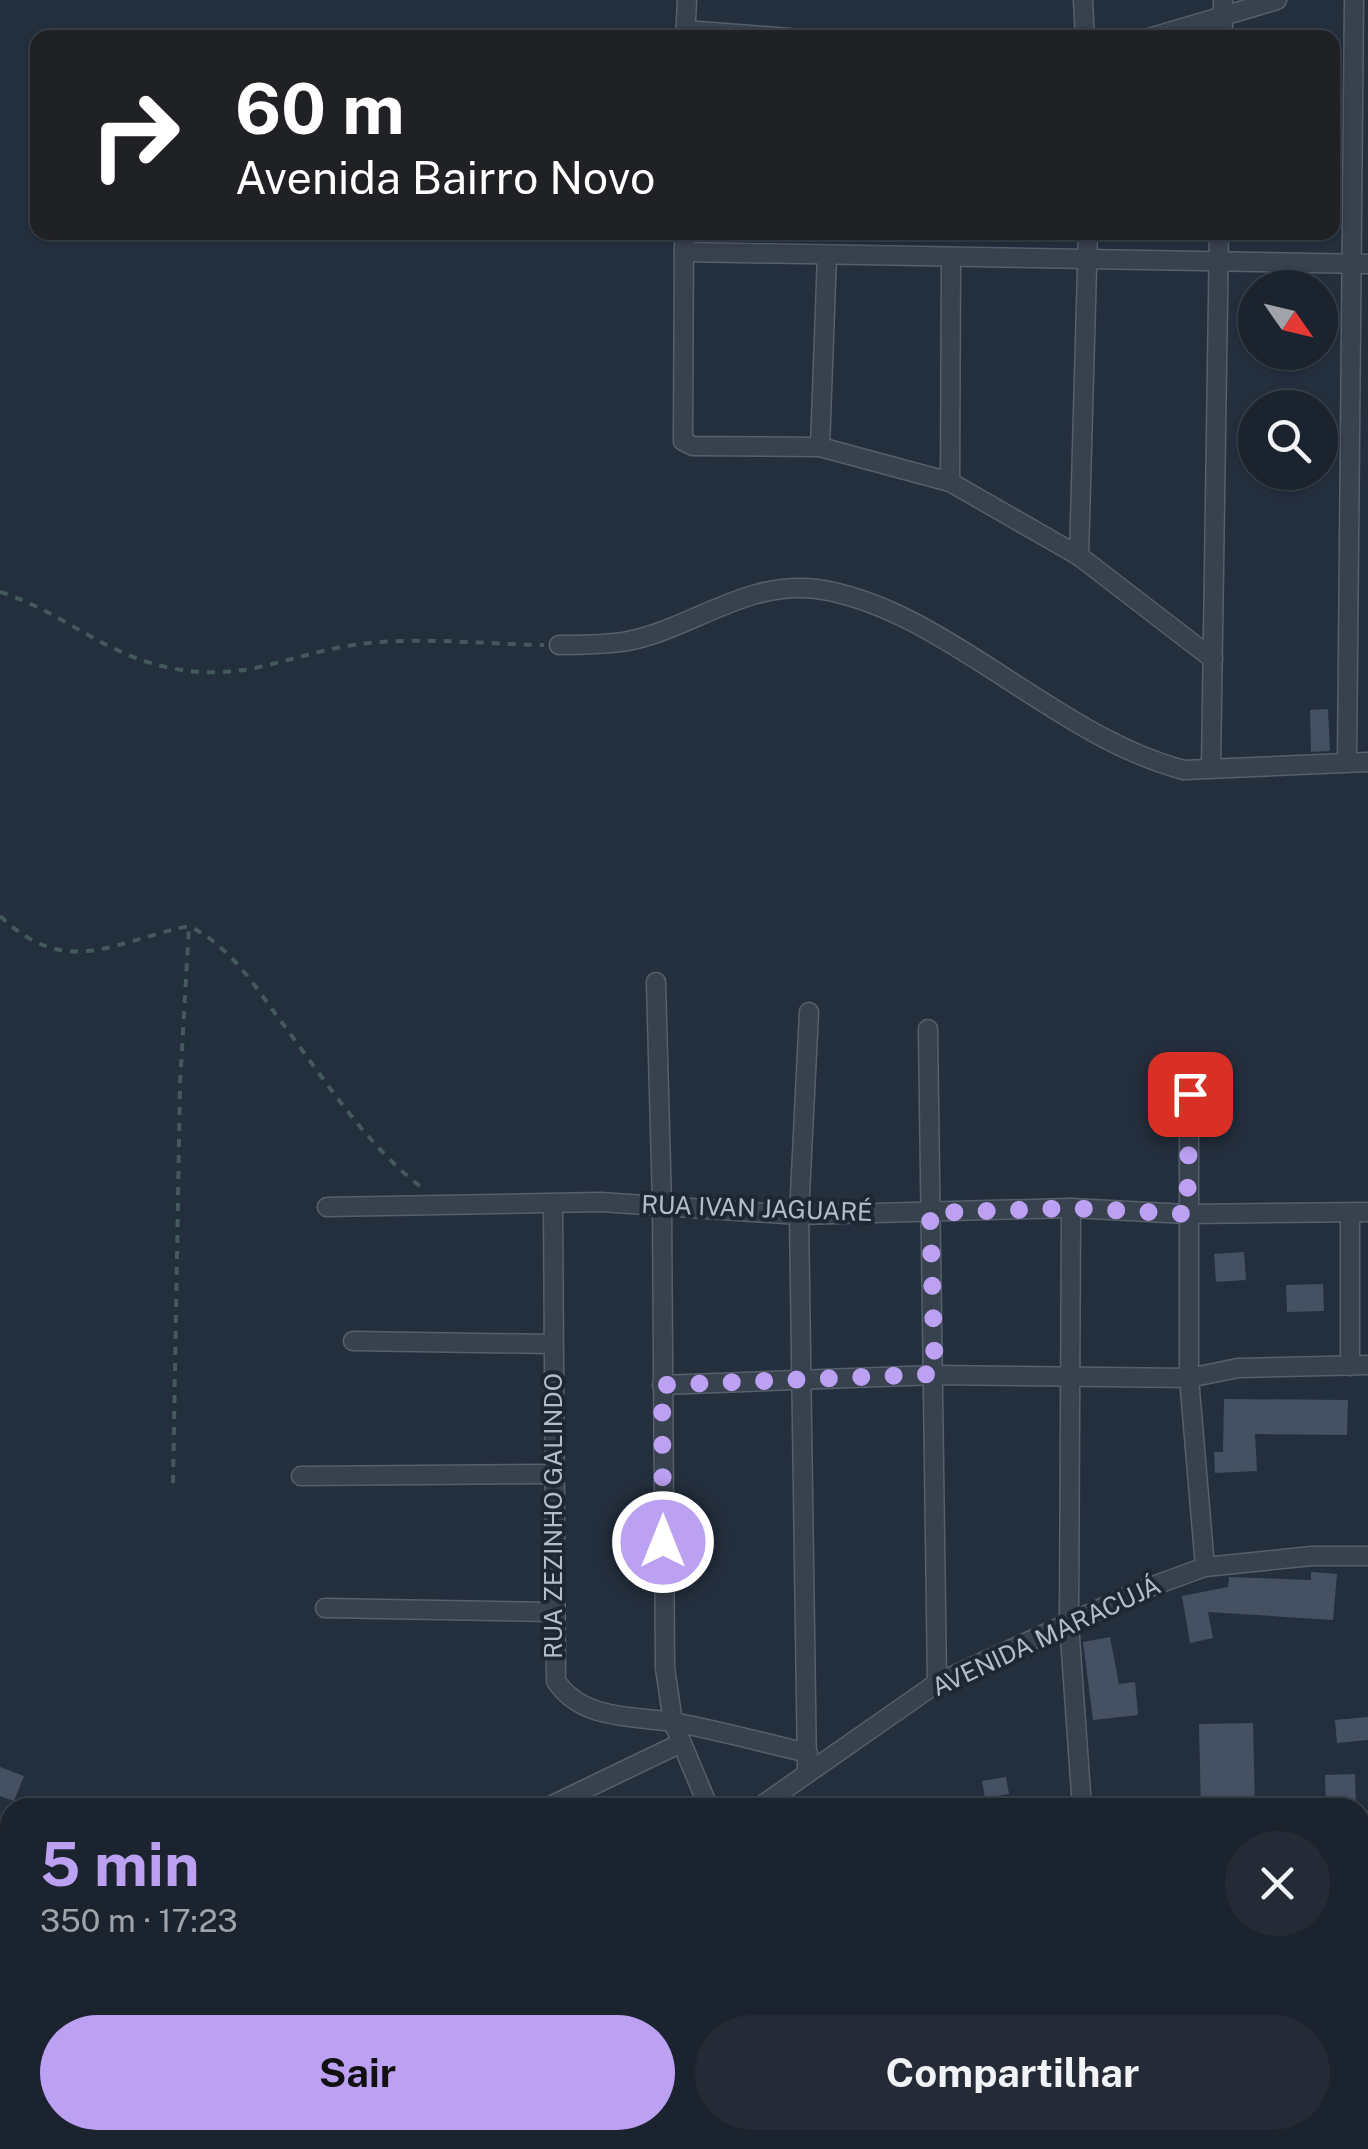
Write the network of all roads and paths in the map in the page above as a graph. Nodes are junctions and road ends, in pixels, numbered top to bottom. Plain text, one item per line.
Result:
1 (686, 0) edge
2 (1083, 0) edge
3 (1277, 0) edge
4 (1354, 0) edge
5 (1223, 7) edge
6 (685, 30) edge
7 (1084, 30) edge
8 (1168, 30) edge
9 (684, 240) edge
10 (1089, 240) edge
11 (1219, 240) edge
12 (684, 252) junction
13 (827, 254) junction
14 (951, 257) junction
15 (1090, 259) junction
16 (1218, 261) junction
17 (1360, 264) edge
18 (820, 447) junction
19 (950, 482) junction
20 (1079, 556) junction
21 (0, 592) edge
22 (559, 645) joint
23 (1212, 659) junction
24 (1347, 762) junction
25 (1368, 762) edge
26 (1211, 769) junction
27 (0, 916) edge
28 (189, 926) junction
29 (656, 982) dead end
30 (809, 1012) dead end
31 (928, 1029) dead end
32 (1190, 1094) dead end
33 (553, 1203) junction
34 (458, 1204) junction
35 (662, 1204) junction
36 (327, 1208) dead end
37 (1071, 1208) junction
38 (930, 1213) junction
39 (1359, 1213) edge
40 (1187, 1214) junction
41 (798, 1215) junction
42 (353, 1340) dead end
43 (551, 1344) junction
44 (1359, 1366) edge
45 (935, 1374) junction
46 (1073, 1376) junction
47 (1189, 1378) junction
48 (800, 1382) junction
49 (662, 1385) junction
50 (554, 1474) junction
51 (301, 1476) dead end
52 (172, 1483) dead end
53 (1368, 1556) edge
54 (1205, 1567) junction
55 (325, 1608) dead end
56 (555, 1612) junction
57 (1070, 1623) junction
58 (937, 1683) junction
59 (673, 1722) junction
60 (681, 1743) junction
61 (807, 1761) junction
62 (567, 1798) edge
63 (704, 1798) edge
64 (768, 1798) edge
65 (1081, 1798) edge

1 - 6 street
2 - 7 street
3 - 5 street
4 - 17 street
5 - 8 street
9 - 12 street
10 - 15 street
11 - 16 street
12 - 13 street
12 - 18 street
13 - 14 street
13 - 18 street
14 - 15 street
14 - 19 street
15 - 16 street
15 - 20 street
16 - 17 street
16 - 23 street
17 - 24 street
18 - 19 street
19 - 20 street
20 - 23 street
21 - 22 path
22 - 26 street
23 - 26 street
24 - 25 street
24 - 26 street
27 - 28 path
28 - 34 path
28 - 52 path
29 - 35 street
30 - 41 street
31 - 38 street
32 - 40 street
33 - 34 street, RUA IVAN JAGUARÉ
33 - 35 street, RUA IVAN JAGUARÉ
33 - 43 street, RUA ZEZINHO GALINDO
34 - 36 street, RUA IVAN JAGUARÉ
35 - 41 street, RUA IVAN JAGUARÉ
35 - 49 street
37 - 38 street, RUA IVAN JAGUARÉ
37 - 40 street, RUA IVAN JAGUARÉ
37 - 46 street
38 - 41 street, RUA IVAN JAGUARÉ
38 - 45 street
39 - 40 street, RUA IVAN JAGUARÉ
39 - 44 street
40 - 47 street
41 - 48 street
42 - 43 street
43 - 50 street, RUA ZEZINHO GALINDO
44 - 47 street
45 - 46 street
45 - 48 street
45 - 58 street
46 - 47 street
46 - 57 street
47 - 54 street
48 - 49 street
48 - 61 street
49 - 59 street
50 - 51 street
50 - 56 street, RUA ZEZINHO GALINDO
53 - 54 street, AVENIDA MARACUJÁ
54 - 57 street, AVENIDA MARACUJÁ
55 - 56 street
56 - 59 street, RUA ZEZINHO GALINDO
57 - 58 street, AVENIDA MARACUJÁ
57 - 65 street
58 - 61 street, AVENIDA MARACUJÁ
59 - 60 street
59 - 61 street, RUA ZEZINHO GALINDO
60 - 62 street
60 - 63 street
61 - 64 street, AVENIDA MARACUJÁ

